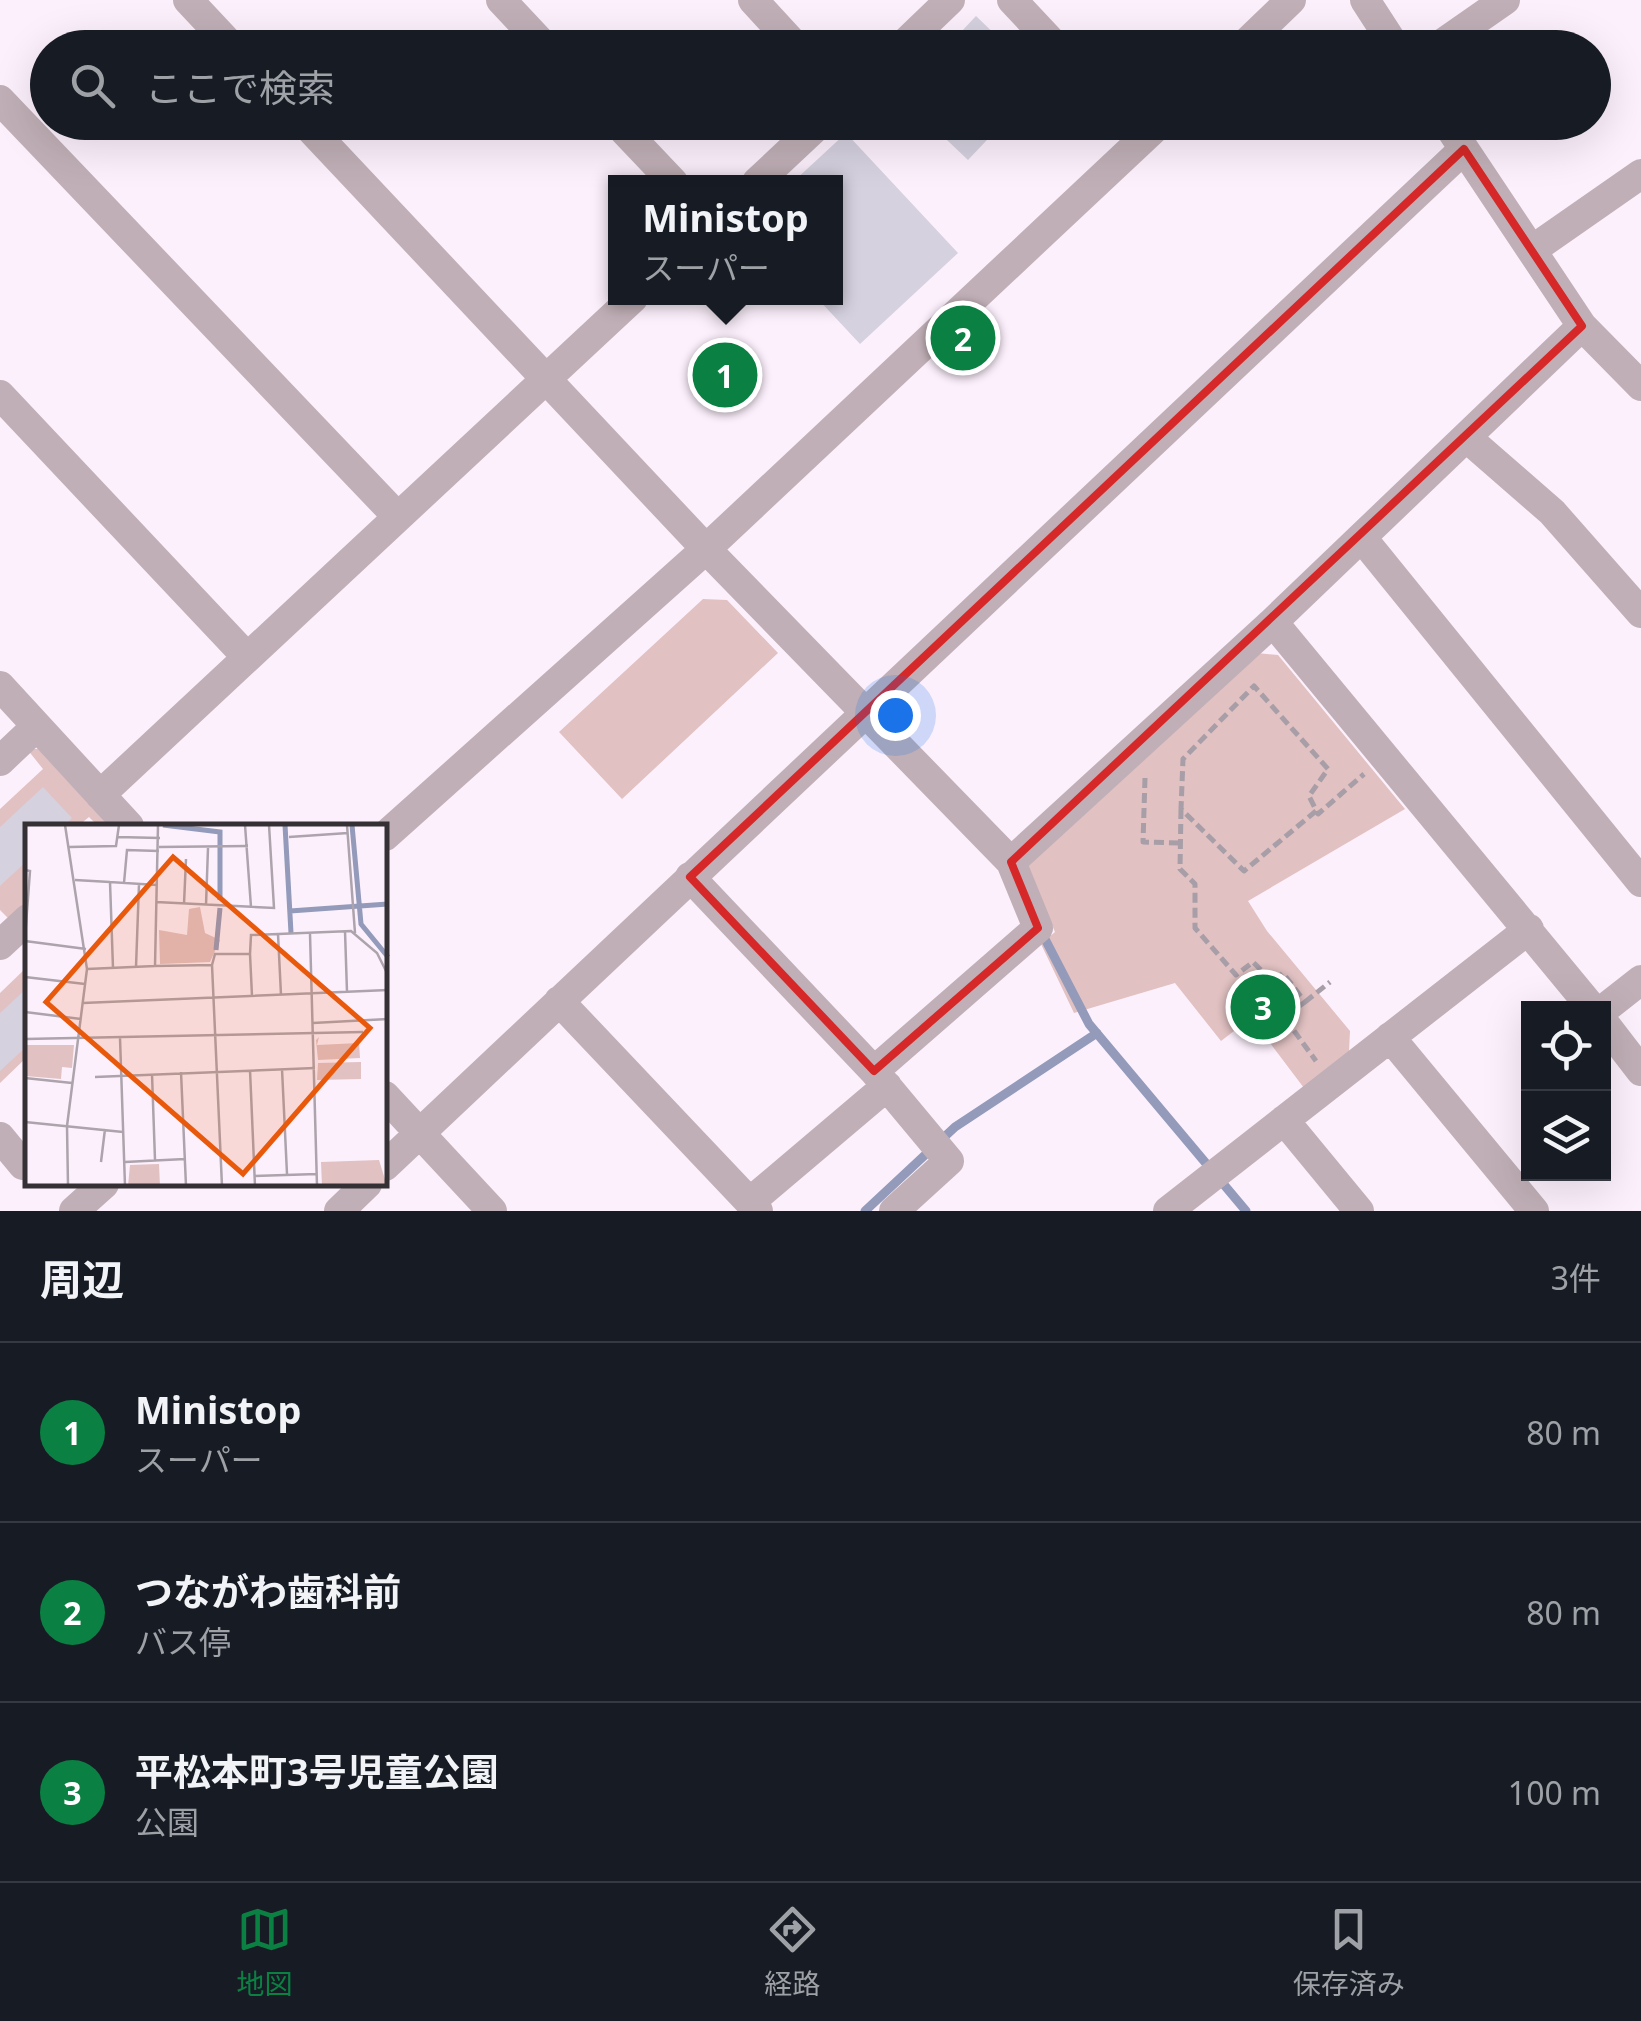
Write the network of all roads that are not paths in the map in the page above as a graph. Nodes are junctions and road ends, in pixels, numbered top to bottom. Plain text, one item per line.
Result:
1 (188, 0) edge
2 (501, 0) edge
3 (753, 0) edge
4 (950, 0) edge
5 (1012, 0) edge
6 (1291, 0) edge
7 (1366, 0) edge
8 (1505, 0) edge
9 (216, 30) edge
10 (529, 30) edge
11 (780, 30) edge
12 (919, 30) edge
13 (1040, 30) edge
14 (1259, 30) edge
15 (1385, 30) edge
16 (1462, 30) edge
17 (0, 100) edge
18 (30, 132) edge
19 (38, 140) edge
20 (321, 140) edge
21 (633, 140) edge
22 (801, 140) edge
23 (1132, 140) edge
24 (1458, 140) edge
25 (1464, 149) junction
26 (1641, 174) edge
27 (666, 175) edge
28 (765, 175) edge
29 (1532, 250) junction
30 (625, 305) edge
31 (1582, 326) junction
32 (544, 378) junction
33 (1641, 386) edge
34 (0, 395) edge
35 (1467, 438) junction
36 (396, 516) junction
37 (1362, 538) junction
38 (706, 549) junction
39 (1641, 612) edge
40 (1274, 622) junction
41 (247, 658) junction
42 (0, 686) edge
43 (866, 710) junction
44 (37, 726) junction
45 (0, 761) edge
46 (100, 796) junction
47 (125, 824) edge
48 (388, 833) edge
49 (1011, 862) junction
50 (690, 877) junction
51 (1641, 882) edge
52 (25, 922) edge
53 (1530, 929) junction
54 (0, 945) edge
55 (1641, 980) edge
56 (559, 1001) junction
57 (1587, 1001) edge
58 (1611, 1004) edge
59 (1611, 1032) edge
60 (1390, 1037) junction
61 (1641, 1071) edge
62 (880, 1079) junction
63 (388, 1099) edge
64 (1284, 1120) junction
65 (420, 1133) junction
66 (0, 1137) edge
67 (25, 1163) edge
68 (388, 1163) edge
69 (102, 1186) edge
70 (365, 1186) edge
71 (754, 1206) edge
72 (74, 1211) edge
73 (339, 1211) edge
74 (492, 1211) edge
75 (894, 1211) edge
76 (1168, 1211) edge
77 (1359, 1211) edge
78 (1534, 1211) edge

1 - 9 street
2 - 10 street
3 - 11 street
4 - 12 street
5 - 13 street
6 - 14 street
7 - 15 street
8 - 16 street
17 - 18 street
19 - 36 street
20 - 32 street
21 - 27 street
22 - 28 street
23 - 38 street
24 - 25 street
25 - 29 street
25 - 43 street
26 - 29 street
29 - 31 street
30 - 32 street
31 - 33 street
31 - 35 street
32 - 36 street
32 - 38 street
34 - 41 street
35 - 37 street
35 - 39 street
36 - 41 street
37 - 40 street
37 - 51 street
38 - 43 street
38 - 48 street
40 - 49 street
40 - 53 street
41 - 46 street
42 - 44 street
43 - 49 street
43 - 50 street
44 - 45 street
44 - 46 street
46 - 47 street
49 - 62 street
50 - 56 street
50 - 62 street
52 - 54 street
53 - 57 street
53 - 60 street
55 - 58 street
56 - 65 street
56 - 71 street
59 - 61 street
60 - 64 street
60 - 78 street
62 - 71 street
62 - 75 street
63 - 65 street
64 - 76 street
64 - 77 street
65 - 68 street
65 - 74 street
66 - 67 street
69 - 72 street
70 - 73 street

